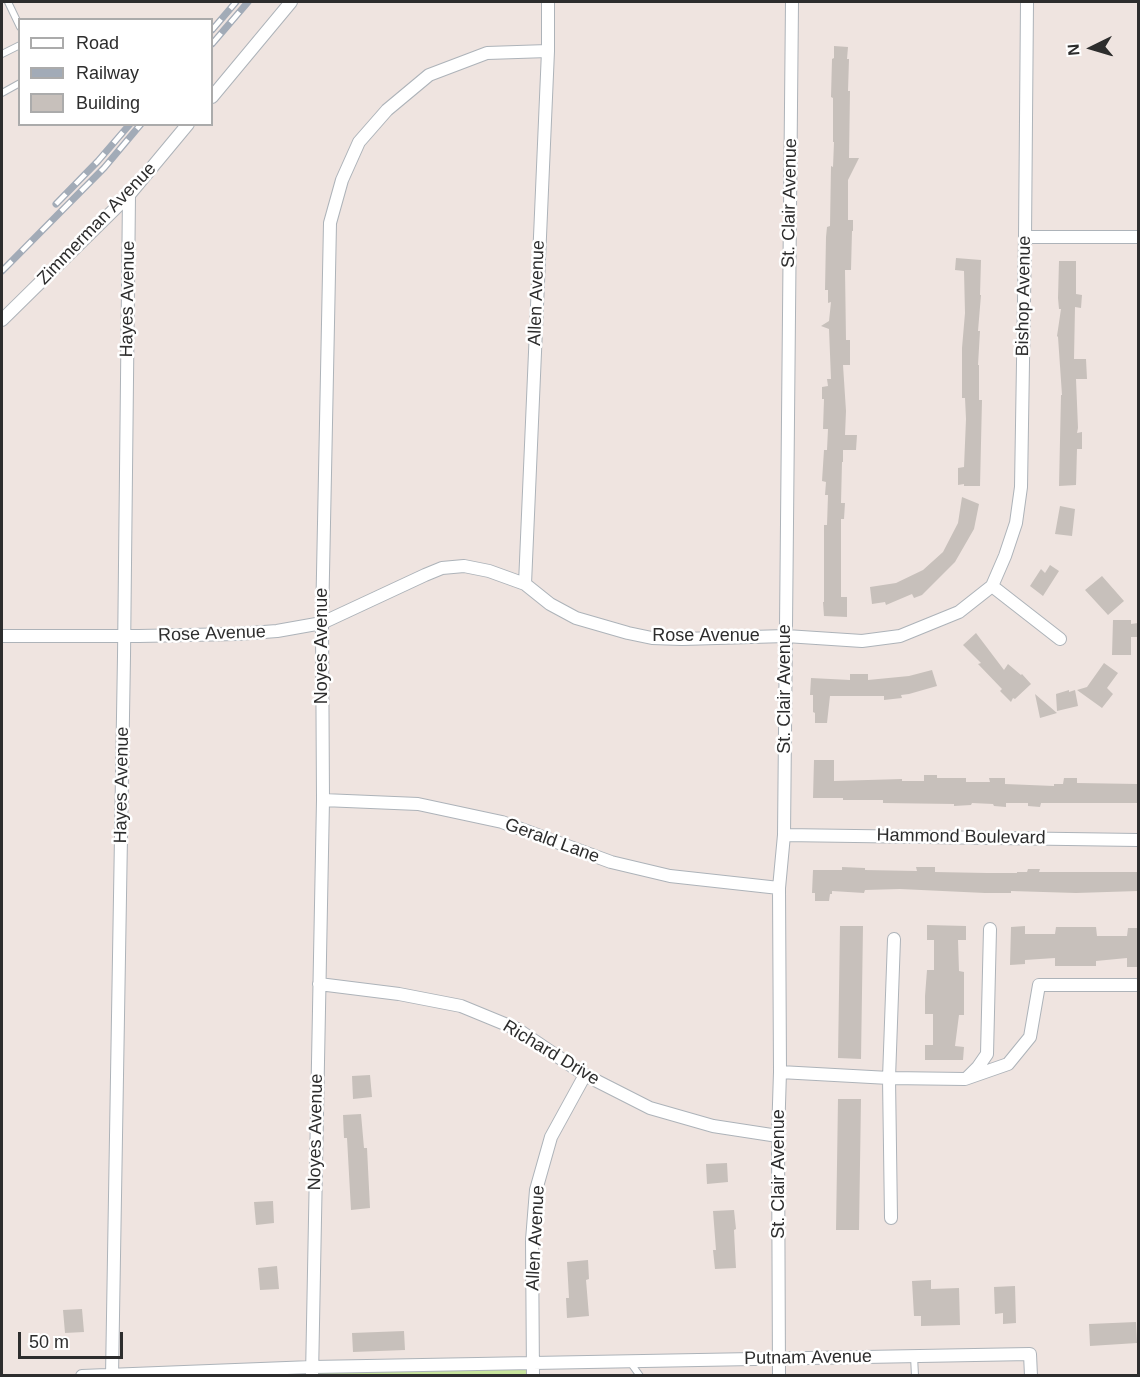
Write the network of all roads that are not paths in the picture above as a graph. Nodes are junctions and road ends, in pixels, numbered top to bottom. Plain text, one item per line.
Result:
1 (8, 2) edge
2 (291, 2) edge
3 (548, 2) edge
4 (792, 2) edge
5 (1027, 2) edge
6 (18, 23) edge
7 (18, 46) edge
8 (548, 51) junction
9 (2, 54) edge
10 (18, 84) edge
11 (2, 93) edge
12 (213, 95) edge
13 (186, 126) edge
14 (129, 195) junction
15 (1025, 237) junction
16 (1138, 237) edge
17 (2, 320) edge
18 (525, 584) junction
19 (992, 586) junction
20 (322, 622) junction
21 (2, 636) edge
22 (786, 636) junction
23 (124, 637) junction
24 (1060, 639) dead end
25 (323, 800) junction
26 (784, 835) junction
27 (1138, 840) edge
28 (779, 888) junction
29 (990, 929) dead end
30 (894, 939) dead end
31 (319, 984) junction
32 (1136, 985) dead end
33 (780, 1072) junction
34 (585, 1075) junction
35 (889, 1078) junction
36 (965, 1079) junction
37 (778, 1136) junction
38 (891, 1218) dead end
39 (914, 1356) junction
40 (779, 1359) junction
41 (630, 1362) junction
42 (532, 1369) edge
43 (312, 1371) edge
44 (204, 1373) edge
45 (112, 1375) edge
46 (82, 1376) edge
47 (640, 1376) edge
48 (779, 1376) edge
49 (915, 1376) edge
50 (1031, 1376) edge

1 - 6 lane
2 - 12 street
3 - 8 street, Allen Avenue
4 - 22 street, St. Clair Avenue
5 - 15 street, Bishop Avenue
7 - 9 lane
8 - 18 street, Allen Avenue
8 - 20 street, Noyes Avenue
10 - 11 lane
13 - 14 street, Zimmerman Avenue
14 - 17 street, Zimmerman Avenue
14 - 23 street, Hayes Avenue
15 - 16 street
15 - 19 street, Bishop Avenue
18 - 20 street, Rose Avenue
18 - 22 street, Rose Avenue
19 - 22 street, Rose Avenue
19 - 24 street
20 - 23 street, Rose Avenue
20 - 25 street, Noyes Avenue
21 - 23 street, Rose Avenue
22 - 26 street, St. Clair Avenue
23 - 45 street, Hayes Avenue
25 - 28 street, Gerald Lane
25 - 31 street, Noyes Avenue
26 - 27 street, Hammond Boulevard
26 - 28 street, St. Clair Avenue
28 - 33 street, St. Clair Avenue
29 - 36 street
30 - 35 street
31 - 34 street, Richard Drive
31 - 43 street, Noyes Avenue
32 - 36 street
33 - 35 street
33 - 37 street, St. Clair Avenue
34 - 37 street, Richard Drive
34 - 42 street, Allen Avenue
35 - 36 street
35 - 38 street
37 - 40 street, St. Clair Avenue
39 - 40 street, Putnam Avenue
39 - 49 lane
39 - 50 street, Putnam Avenue
40 - 41 street, Putnam Avenue
40 - 48 street, St. Clair Avenue
41 - 42 street, Putnam Avenue
41 - 47 lane
42 - 43 street, Putnam Avenue
43 - 44 street, Putnam Avenue
44 - 45 street, Putnam Avenue
45 - 46 street, Putnam Avenue

